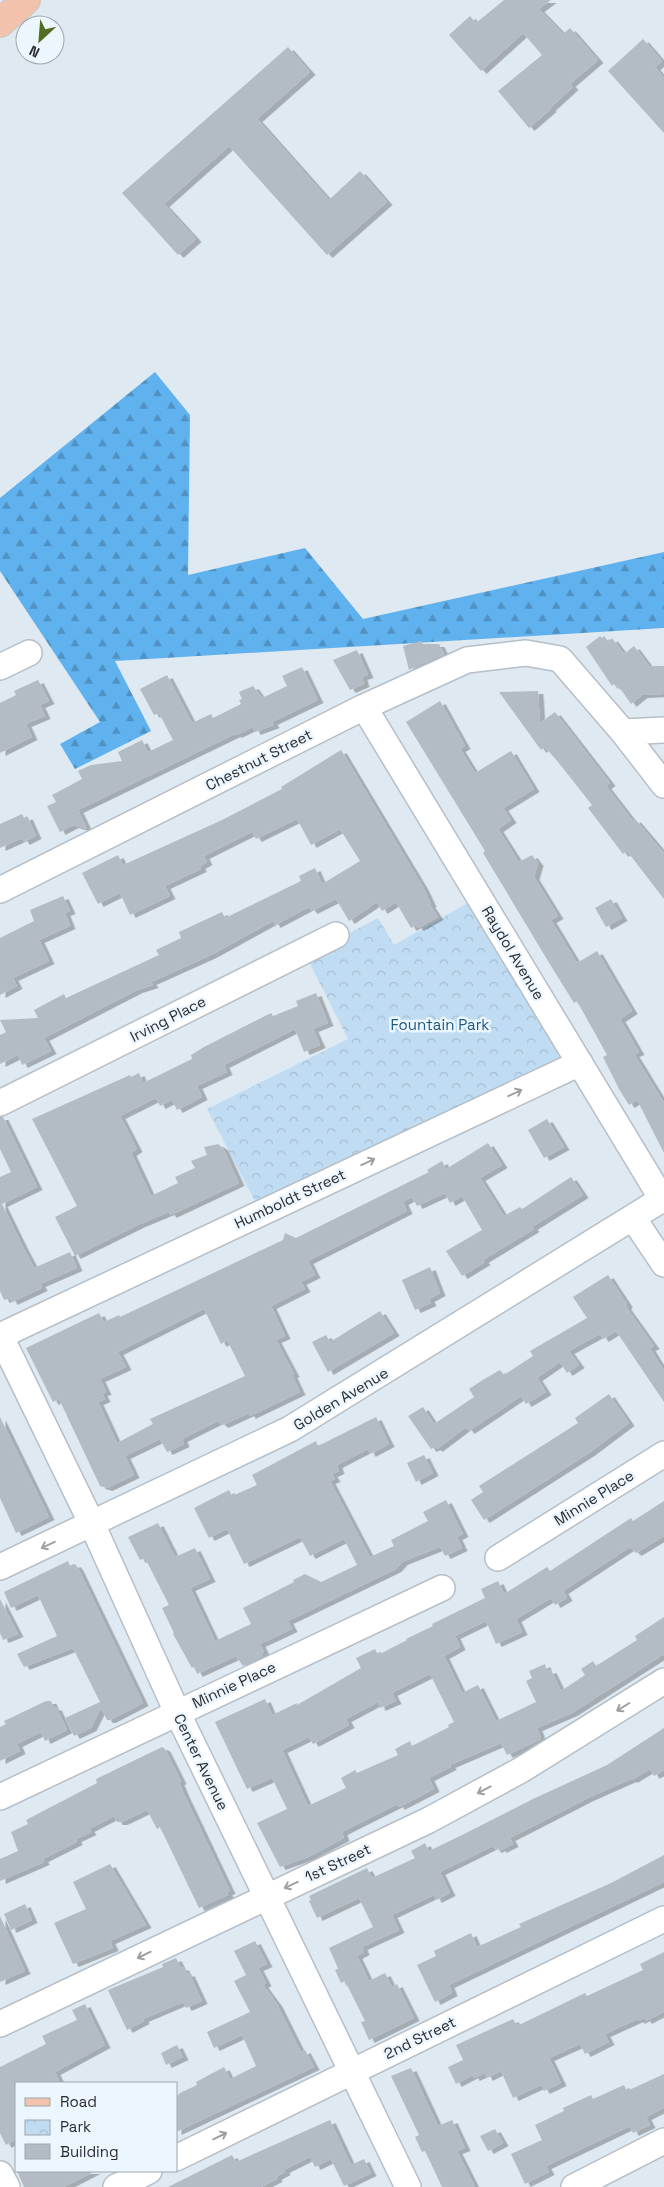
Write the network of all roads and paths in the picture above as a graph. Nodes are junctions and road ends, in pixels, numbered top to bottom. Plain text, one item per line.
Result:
1 (26, 0) edge
2 (0, 23) edge
3 (29, 653) dead end
4 (0, 667) edge
5 (364, 707) junction
6 (664, 730) edge
7 (623, 732) junction
8 (664, 786) edge
9 (0, 890) edge
10 (336, 935) dead end
11 (580, 1063) junction
12 (0, 1103) edge
13 (663, 1198) edge
14 (633, 1218) junction
15 (664, 1264) edge
16 (0, 1335) edge
17 (664, 1454) edge
18 (92, 1524) junction
19 (498, 1558) dead end
20 (0, 1567) edge
21 (442, 1588) dead end
22 (664, 1681) edge
23 (177, 1712) junction
24 (0, 1797) edge
25 (267, 1896) junction
26 (664, 1919) edge
27 (0, 2024) edge
28 (352, 2072) junction
29 (664, 2142) edge
30 (178, 2157) edge
31 (147, 2172) edge
32 (0, 2174) edge
33 (7, 2187) edge
34 (116, 2187) edge
35 (408, 2187) edge
36 (574, 2187) edge

1 - 2 main road
3 - 4 street
5 - 7 street, Chestnut Street
5 - 9 street, Chestnut Street
5 - 11 street, Raydol Avenue
6 - 7 street
7 - 8 street, Chestnut Street
10 - 12 street, Irving Place
11 - 13 street, Raydol Avenue
16 -> 11 street, Humboldt Street
13 - 14 street, Golden Avenue
14 - 15 street
14 - 18 street, Golden Avenue
16 - 18 street, Center Avenue
17 - 19 street, Minnie Place
18 -> 20 street, Golden Avenue
18 - 23 street, Center Avenue
21 - 23 street, Minnie Place
22 -> 25 street, 1st Street
23 - 24 street, Minnie Place
23 - 25 street, Center Avenue
25 -> 27 street, 1st Street
25 - 28 street, Center Avenue
26 - 28 street, 2nd Street
30 -> 28 street, 2nd Street
28 - 35 street, Center Avenue
29 - 36 street
31 - 34 street
32 - 33 street

